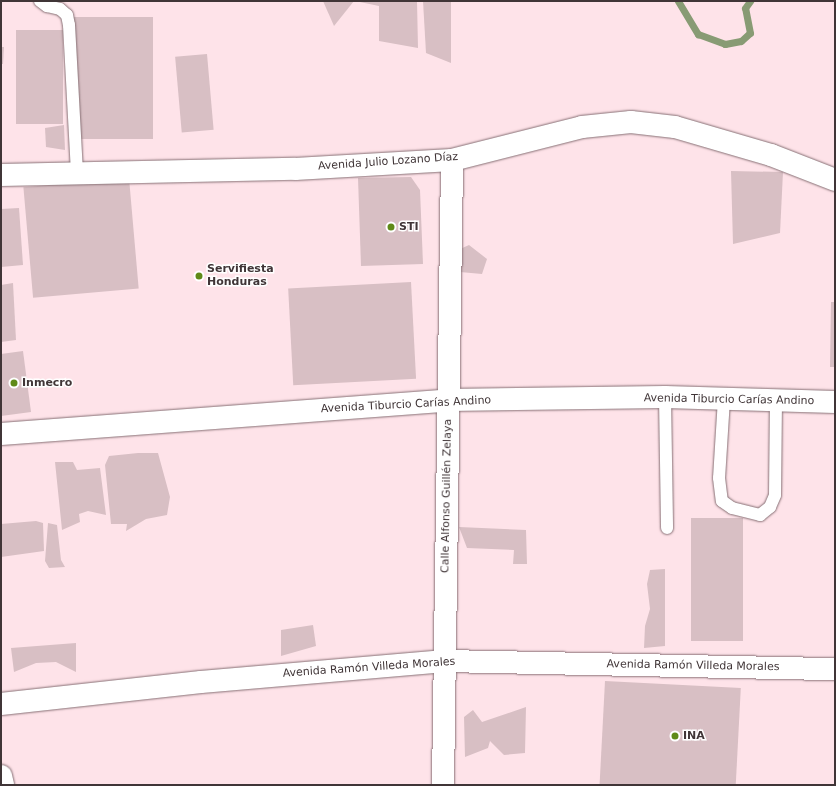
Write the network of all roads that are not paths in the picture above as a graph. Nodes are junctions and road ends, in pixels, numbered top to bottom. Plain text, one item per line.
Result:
1 (40, 1) edge
2 (452, 160) junction
3 (77, 173) junction
4 (1, 174) edge
5 (835, 180) edge
6 (665, 398) junction
7 (724, 399) junction
8 (448, 400) junction
9 (776, 400) junction
10 (835, 402) edge
11 (1, 434) edge
12 (667, 528) dead end
13 (445, 661) junction
14 (835, 669) edge
15 (1, 704) edge
16 (1, 776) edge
17 (3, 785) edge
18 (443, 785) edge

1 - 3 lane
2 - 3 street, Avenida Julio Lozano Díaz
2 - 5 street, Avenida Julio Lozano Díaz
2 - 8 street, Calle Alfonso Guillén Zelaya
3 - 4 street, Avenida Julio Lozano Díaz
6 - 7 street, Avenida Tiburcio Carías Andino
6 - 8 street, Avenida Tiburcio Carías Andino
6 - 12 lane
7 - 9 street, Avenida Tiburcio Carías Andino
7 - 9 lane
8 - 11 street, Avenida Tiburcio Carías Andino
8 - 13 street, Calle Alfonso Guillén Zelaya
9 - 10 street, Avenida Tiburcio Carías Andino
13 - 14 street, Avenida Ramón Villeda Morales
13 - 15 street, Avenida Ramón Villeda Morales
13 - 18 street, Calle Alfonso Guillén Zelaya
16 - 17 street

